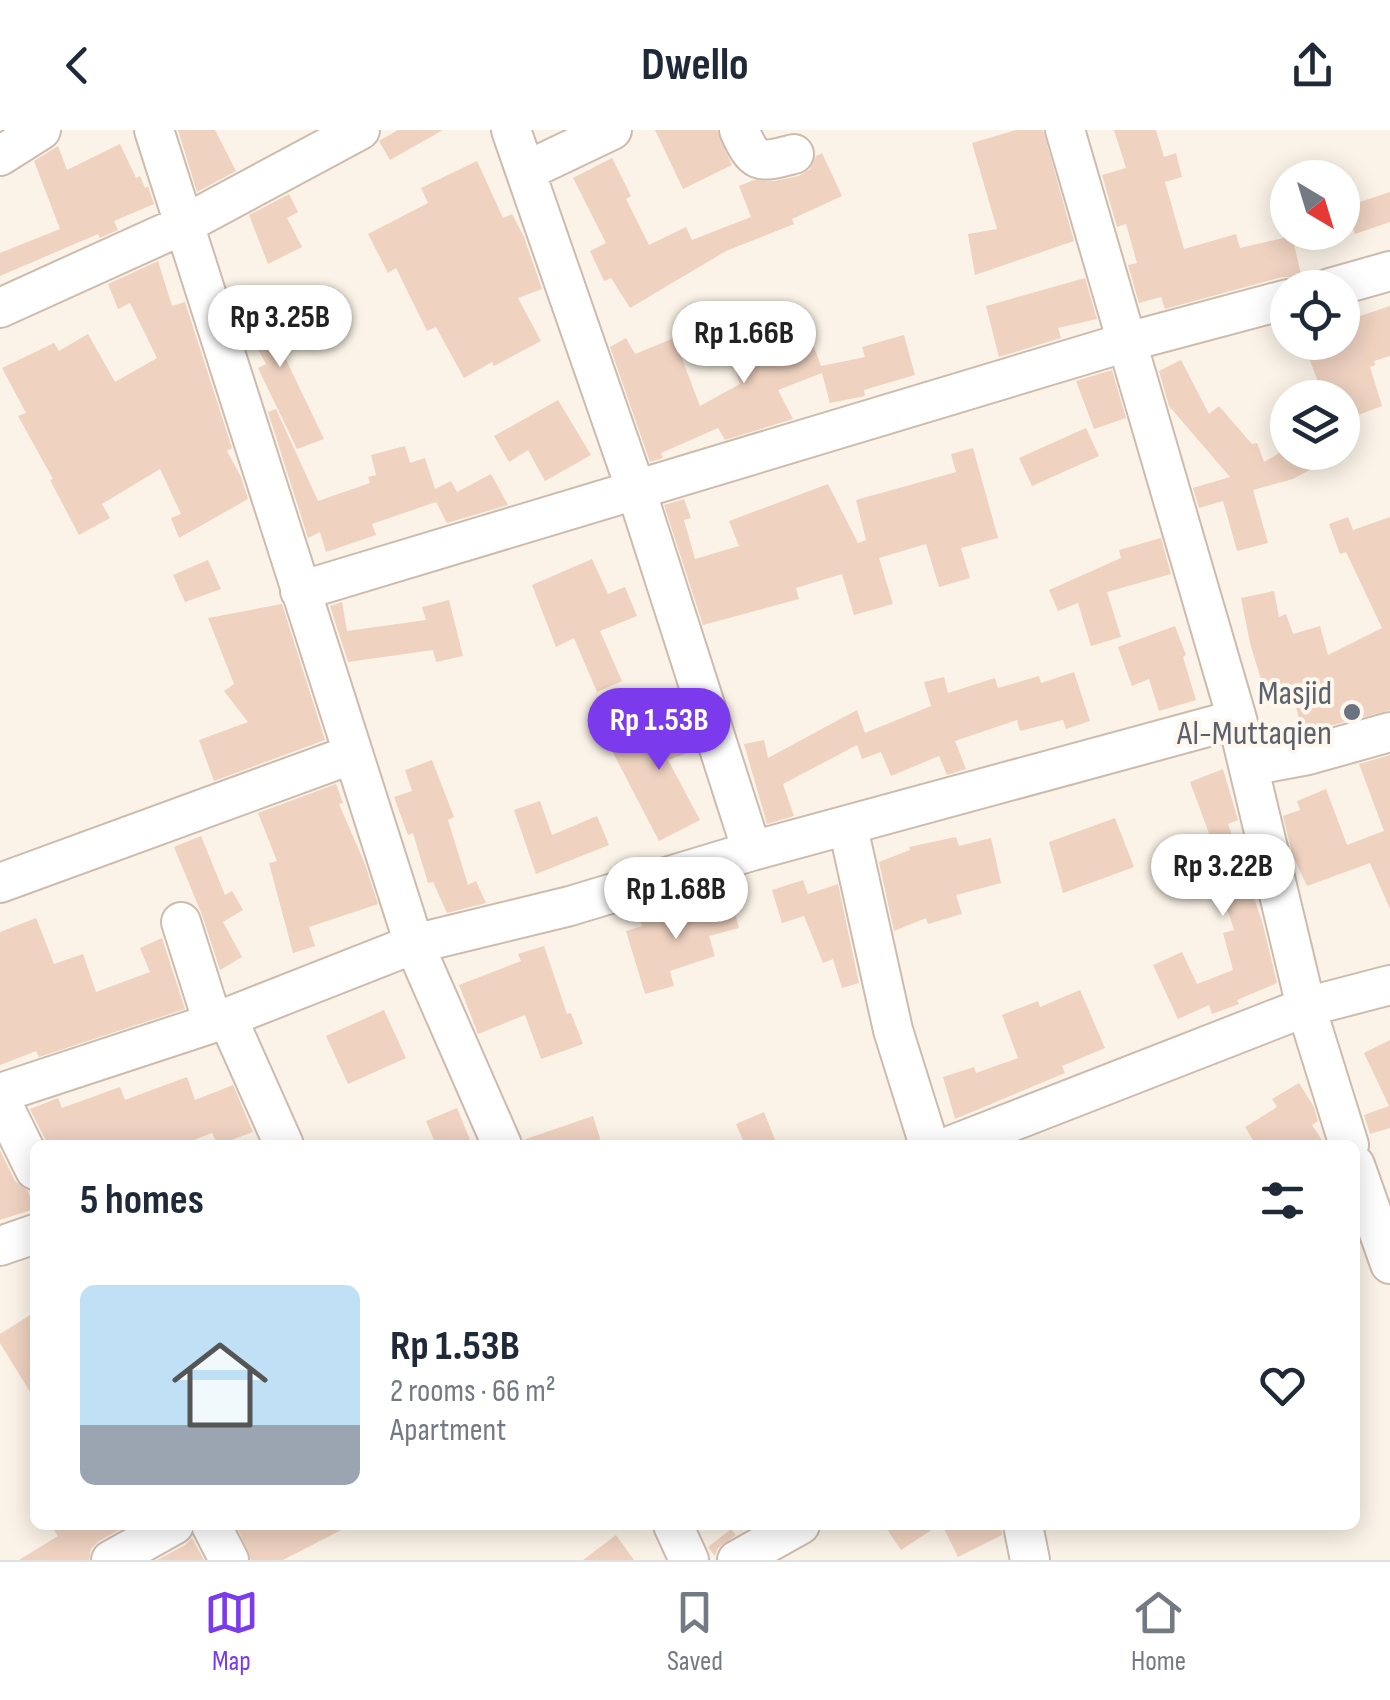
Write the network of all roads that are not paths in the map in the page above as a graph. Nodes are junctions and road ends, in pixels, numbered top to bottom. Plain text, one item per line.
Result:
1 (41, 130) edge
2 (154, 130) edge
3 (360, 130) edge
4 (511, 130) edge
5 (612, 130) edge
6 (739, 130) edge
7 (1065, 130) edge
8 (794, 154) dead end
9 (0, 156) edge
10 (526, 171) junction
11 (185, 224) junction
12 (1390, 271) edge
13 (1360, 280) edge
14 (1270, 304) edge
15 (0, 308) edge
16 (1127, 342) junction
17 (636, 490) junction
18 (300, 590) junction
19 (1237, 718) junction
20 (1390, 732) edge
21 (353, 754) junction
22 (1248, 766) junction
23 (848, 826) junction
24 (752, 851) junction
25 (0, 883) edge
26 (181, 922) dead end
27 (414, 944) junction
28 (1390, 985) edge
29 (1306, 1008) junction
30 (220, 1020) junction
31 (0, 1096) edge
32 (281, 1140) edge
33 (500, 1140) edge
34 (927, 1140) edge
35 (965, 1140) edge
36 (1347, 1140) edge
37 (30, 1159) edge
38 (1360, 1180) edge
39 (1372, 1217) edge
40 (30, 1236) edge
41 (0, 1246) edge
42 (1390, 1264) edge
43 (165, 1530) edge
44 (214, 1530) edge
45 (675, 1530) edge
46 (791, 1530) edge
47 (1023, 1530) edge
48 (111, 1560) edge
49 (229, 1560) edge
50 (690, 1560) edge
51 (737, 1560) edge
52 (1030, 1560) edge

1 - 9 street
2 - 11 street
3 - 11 street
4 - 10 street
5 - 10 street
6 - 8 street
7 - 16 street
10 - 17 street
11 - 15 street
11 - 18 street
12 - 13 street
14 - 16 street
16 - 17 street
16 - 19 street
17 - 18 street
17 - 24 street
18 - 21 street
19 - 22 street
19 - 23 street
20 - 22 street
21 - 25 street
21 - 27 street
22 - 29 street
23 - 24 street
23 - 34 street
24 - 27 street
26 - 30 street
27 - 30 street
27 - 33 street
28 - 29 street
29 - 35 street
29 - 36 street
30 - 31 street
30 - 32 street
31 - 37 street
38 - 39 street
39 - 42 street
40 - 41 street
43 - 48 street
44 - 49 street
45 - 50 street
46 - 51 street
47 - 52 street

